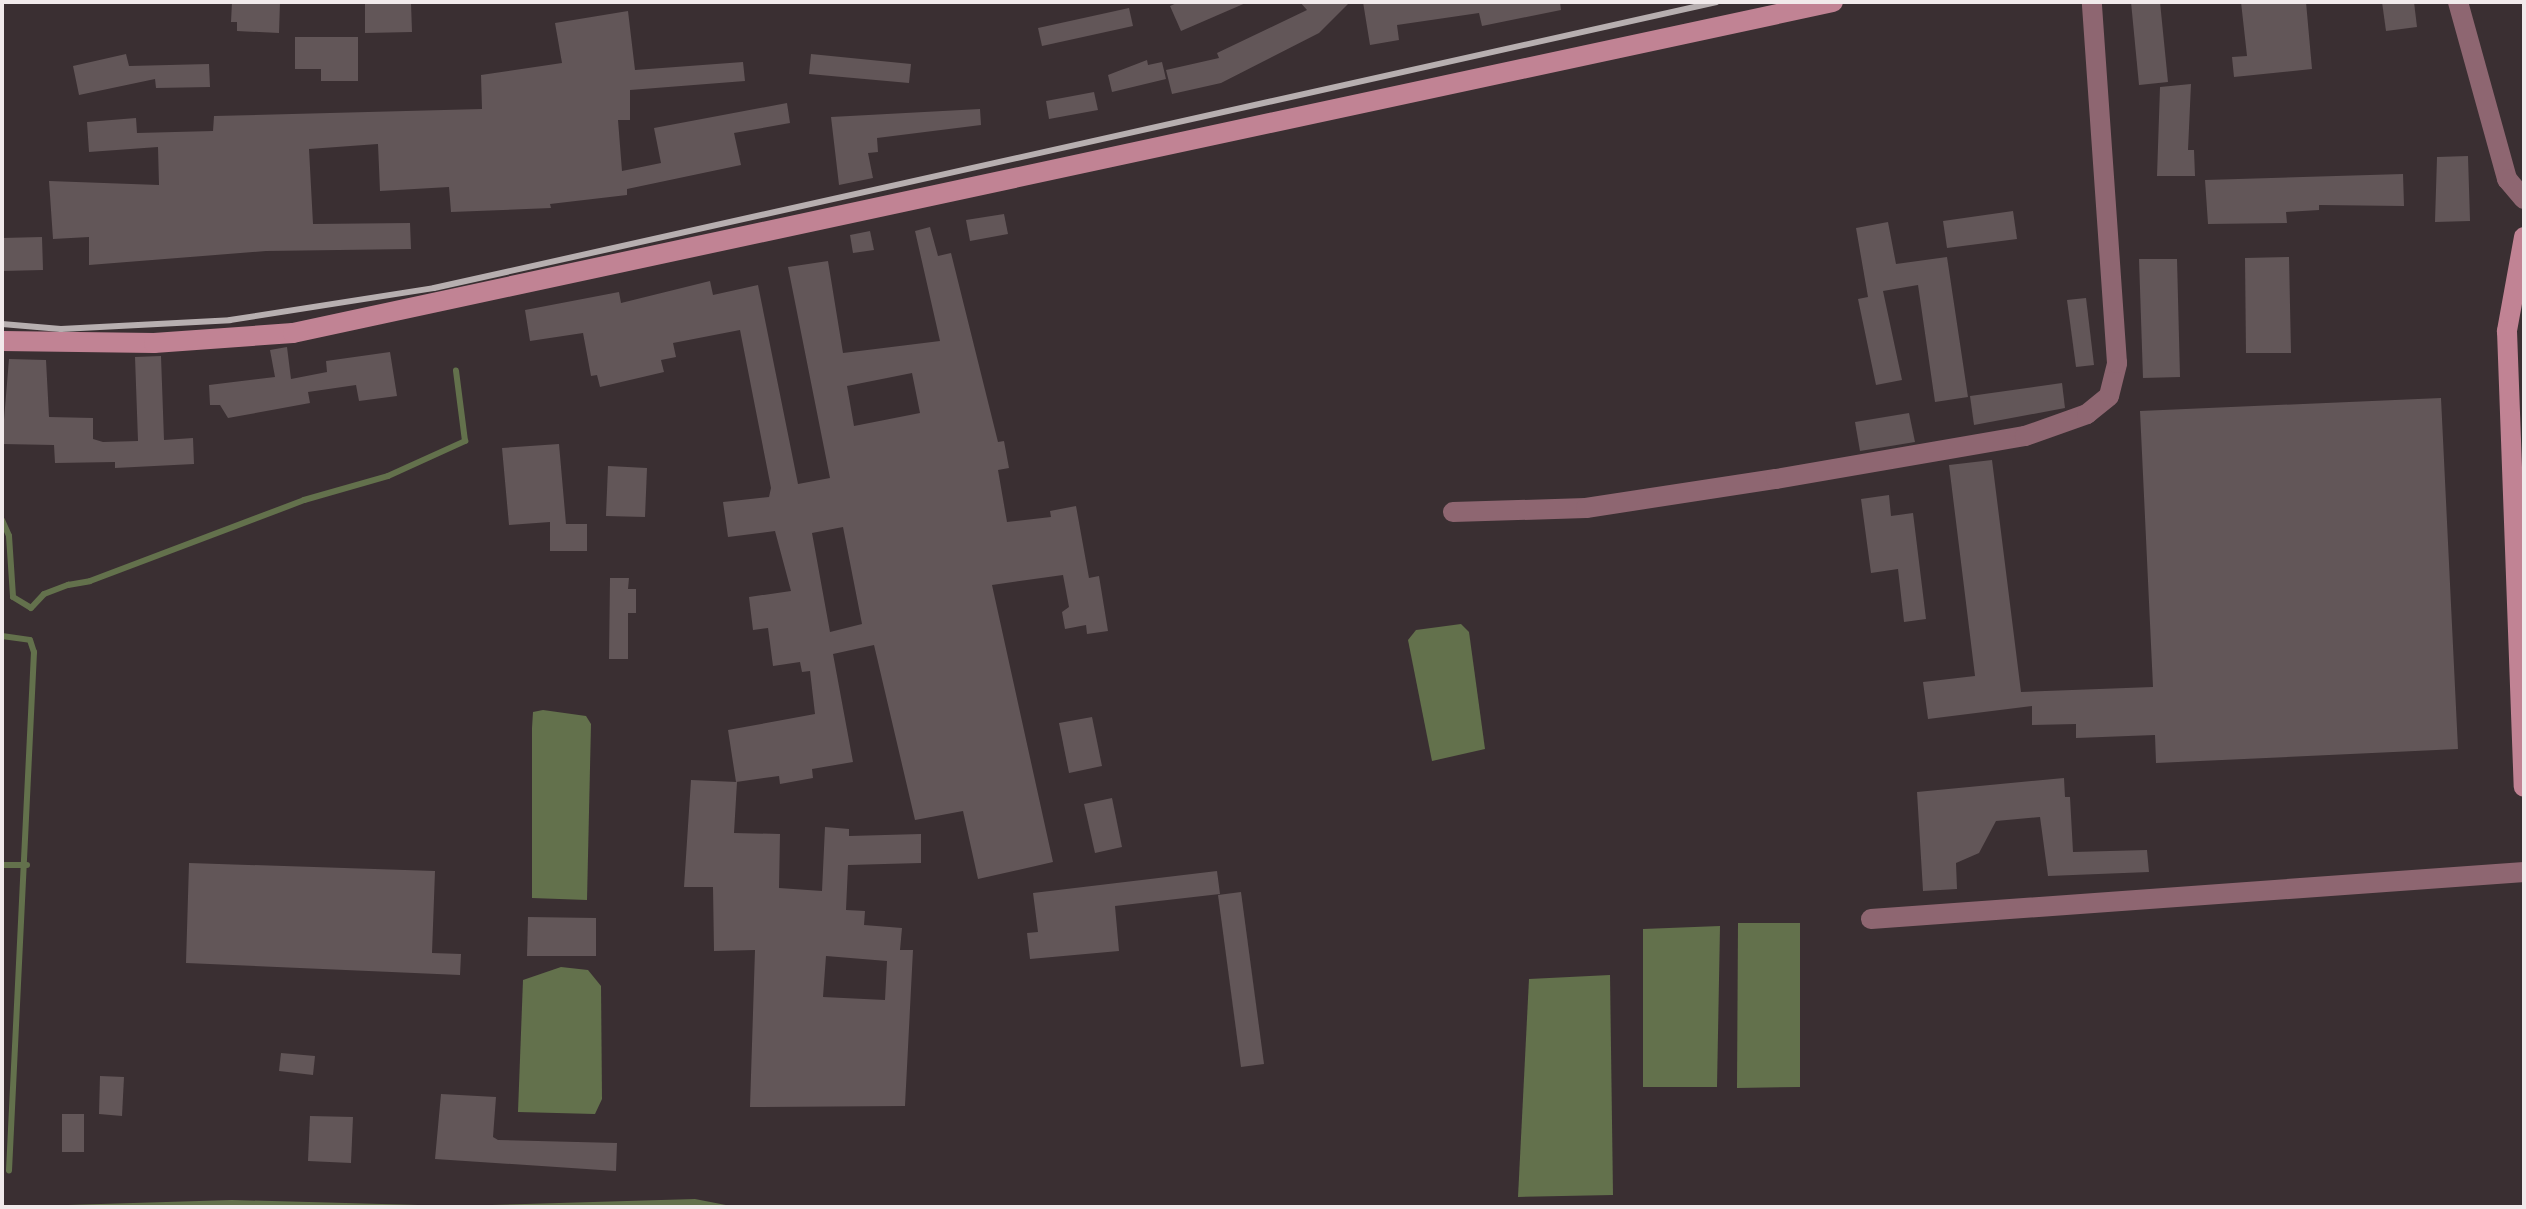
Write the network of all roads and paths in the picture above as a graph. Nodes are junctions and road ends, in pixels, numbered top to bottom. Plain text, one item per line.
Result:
1 (1833, 2) edge
2 (2092, 2) edge
3 (2458, 2) edge
4 (2524, 199) edge
5 (2524, 237) edge
6 (2, 341) edge
7 (1453, 512) dead end
8 (2524, 787) edge
9 (2524, 872) edge
10 (1871, 919) dead end

1 - 6 main road
2 - 7 street
3 - 4 street
5 - 8 main road
9 - 10 street

